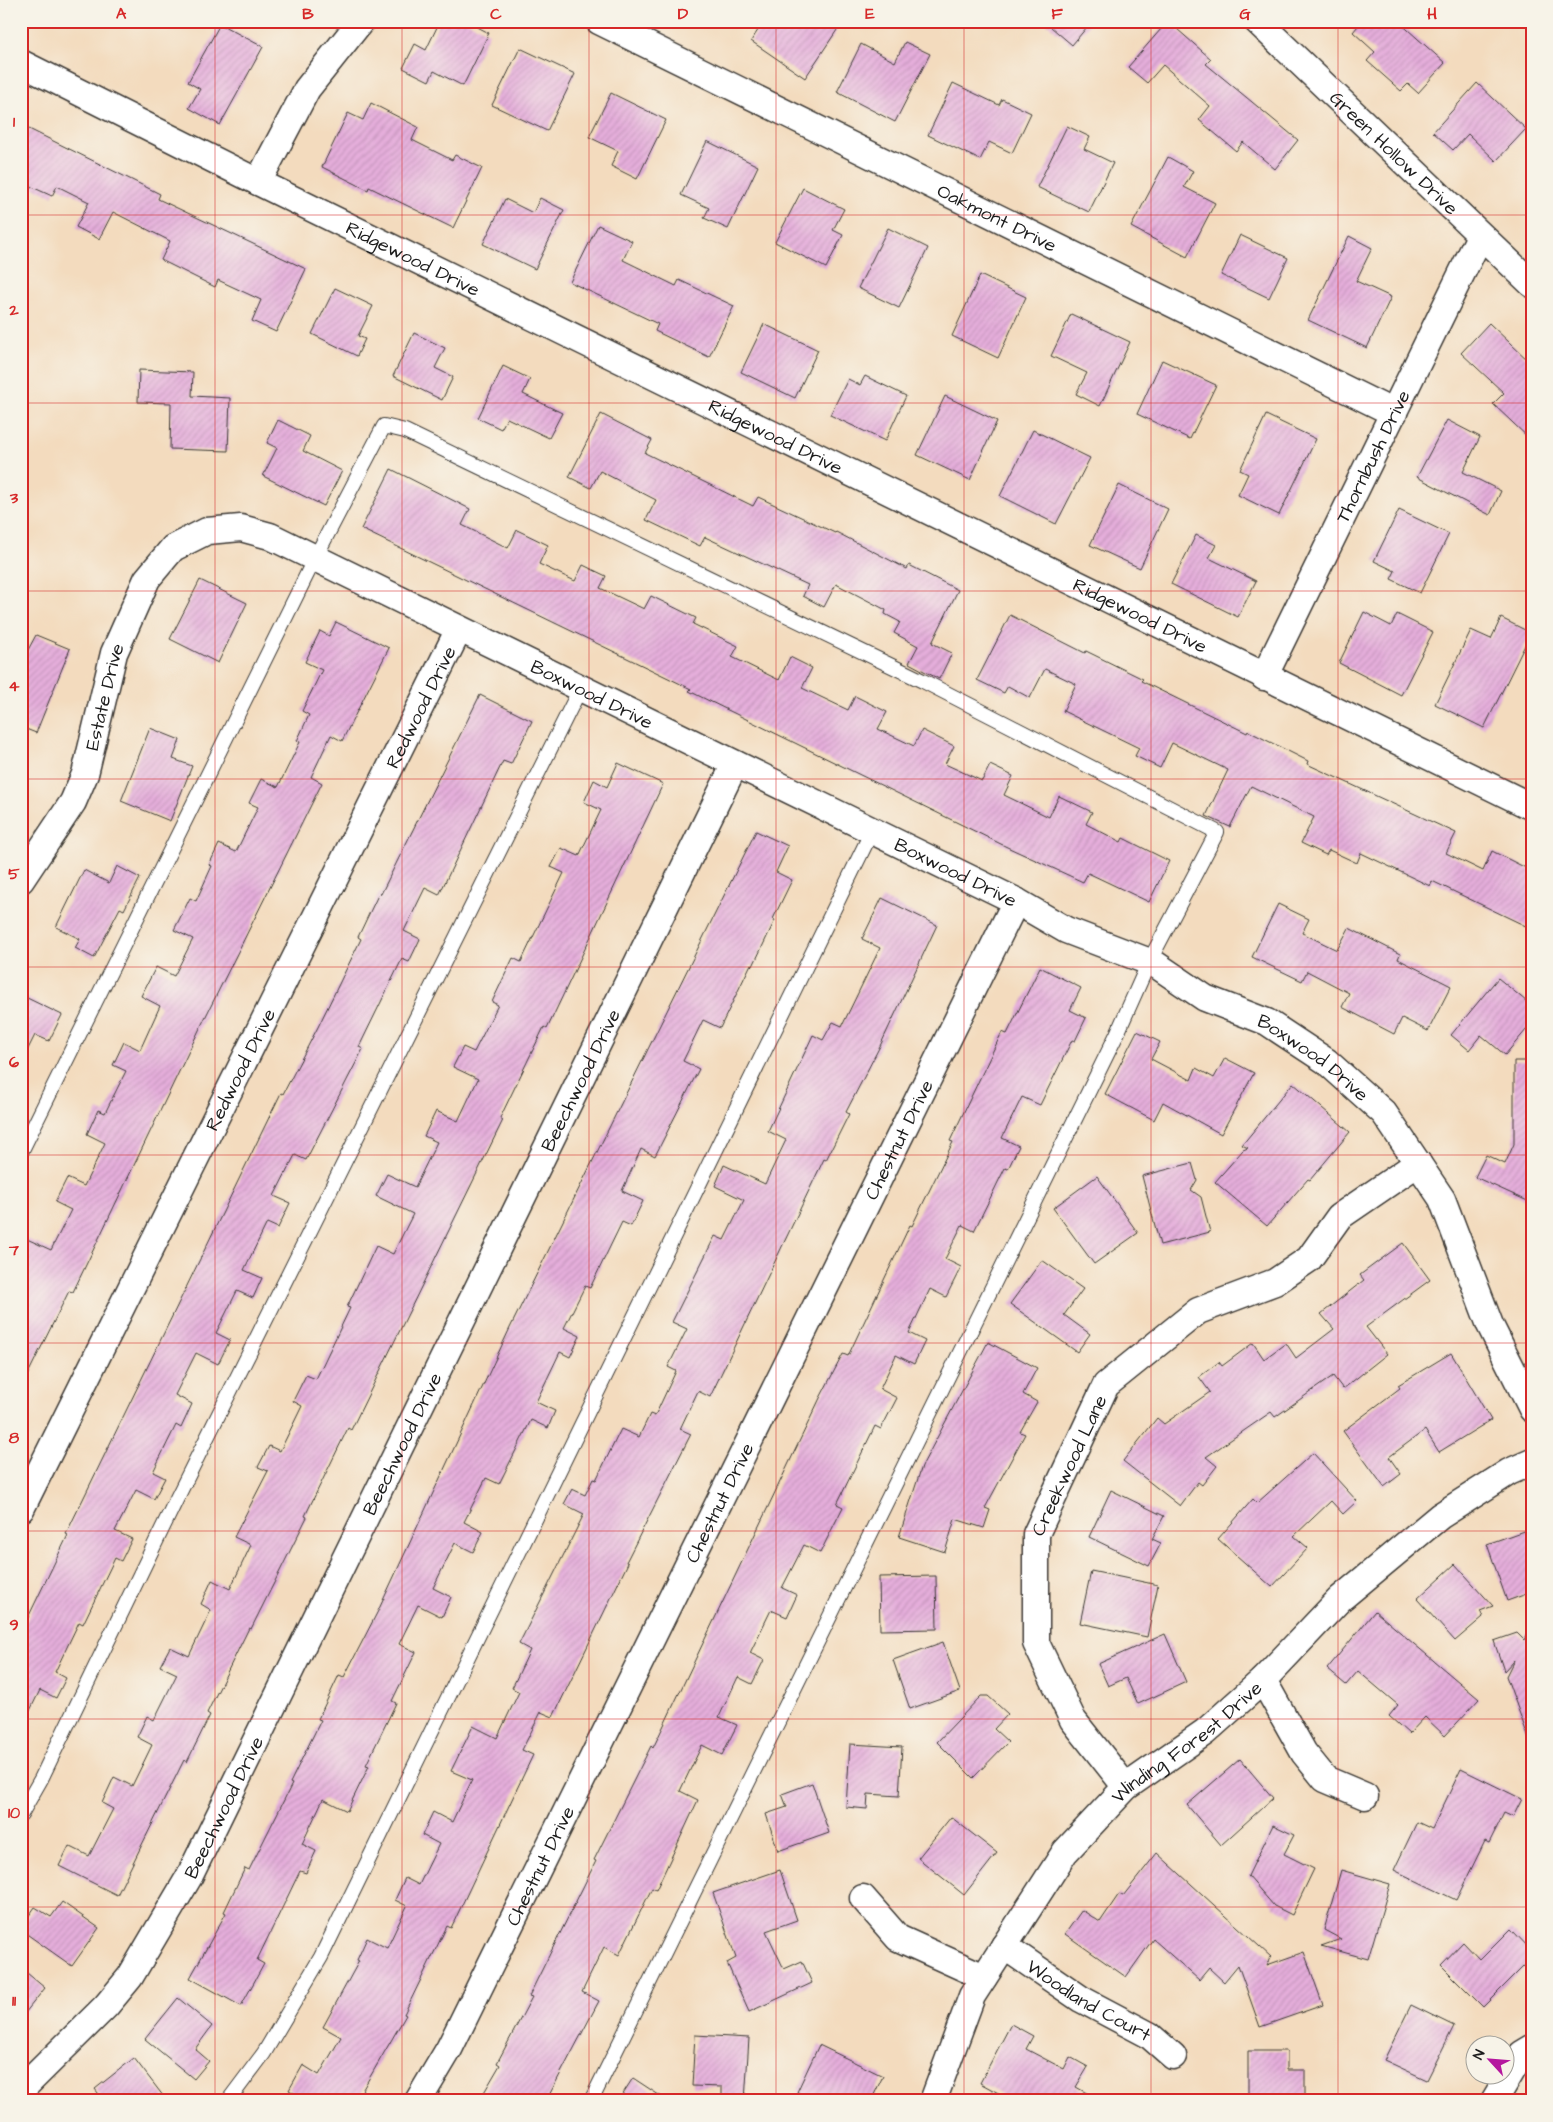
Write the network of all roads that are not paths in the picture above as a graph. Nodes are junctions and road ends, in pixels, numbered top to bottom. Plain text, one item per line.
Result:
1 (361, 21) edge
2 (599, 21) edge
3 (1257, 21) edge
4 (21, 63) edge
5 (258, 182) junction
6 (1480, 236) junction
7 (1532, 284) edge
8 (1394, 412) junction
9 (207, 531) joint
10 (315, 558) junction
11 (459, 630) junction
12 (1264, 677) junction
13 (580, 689) junction
14 (735, 764) junction
15 (1532, 807) edge
16 (872, 831) junction
17 (21, 880) edge
18 (1016, 901) junction
19 (1149, 962) junction
20 (21, 1152) edge
21 (1418, 1163) junction
22 (1532, 1409) edge
23 (1532, 1462) edge
24 (21, 1509) edge
25 (1263, 1680) junction
26 (1126, 1787) junction
27 (1365, 1796) dead end
28 (21, 1814) edge
29 (863, 1898) dead end
30 (1004, 1946) junction
31 (984, 1977) junction
32 (1532, 2048) edge
33 (1173, 2056) dead end
34 (21, 2090) edge
35 (228, 2101) edge
36 (418, 2101) edge
37 (591, 2101) edge
38 (933, 2101) edge
39 (1494, 2101) edge

1 - 5 street
2 - 8 street, Oakmont Drive
3 - 6 street, Green Hollow Drive
4 - 5 street, Ridgewood Drive
5 - 12 street, Ridgewood Drive
6 - 7 street, Green Hollow Drive
6 - 8 street, Thornbush Drive
8 - 12 street, Thornbush Drive
9 - 10 street, Boxwood Drive
9 - 17 street, Estate Drive
10 - 11 street, Boxwood Drive
10 - 19 lane
10 - 20 lane
11 - 13 street, Boxwood Drive
11 - 24 street, Redwood Drive
12 - 15 street, Ridgewood Drive
13 - 14 street, Boxwood Drive
13 - 28 lane
14 - 16 street, Boxwood Drive
14 - 34 street, Beechwood Drive
16 - 18 street, Boxwood Drive
16 - 35 lane
18 - 19 street, Boxwood Drive
18 - 36 street, Chestnut Drive
19 - 21 street, Boxwood Drive
19 - 37 lane
21 - 22 street, Boxwood Drive
21 - 26 street, Creekwood Lane
23 - 25 street, Winding Forest Drive
25 - 26 street, Winding Forest Drive
25 - 27 street
26 - 30 street, Winding Forest Drive
29 - 31 street
30 - 31 street, Winding Forest Drive
30 - 33 street, Woodland Court
31 - 38 street, Winding Forest Drive
32 - 39 street

